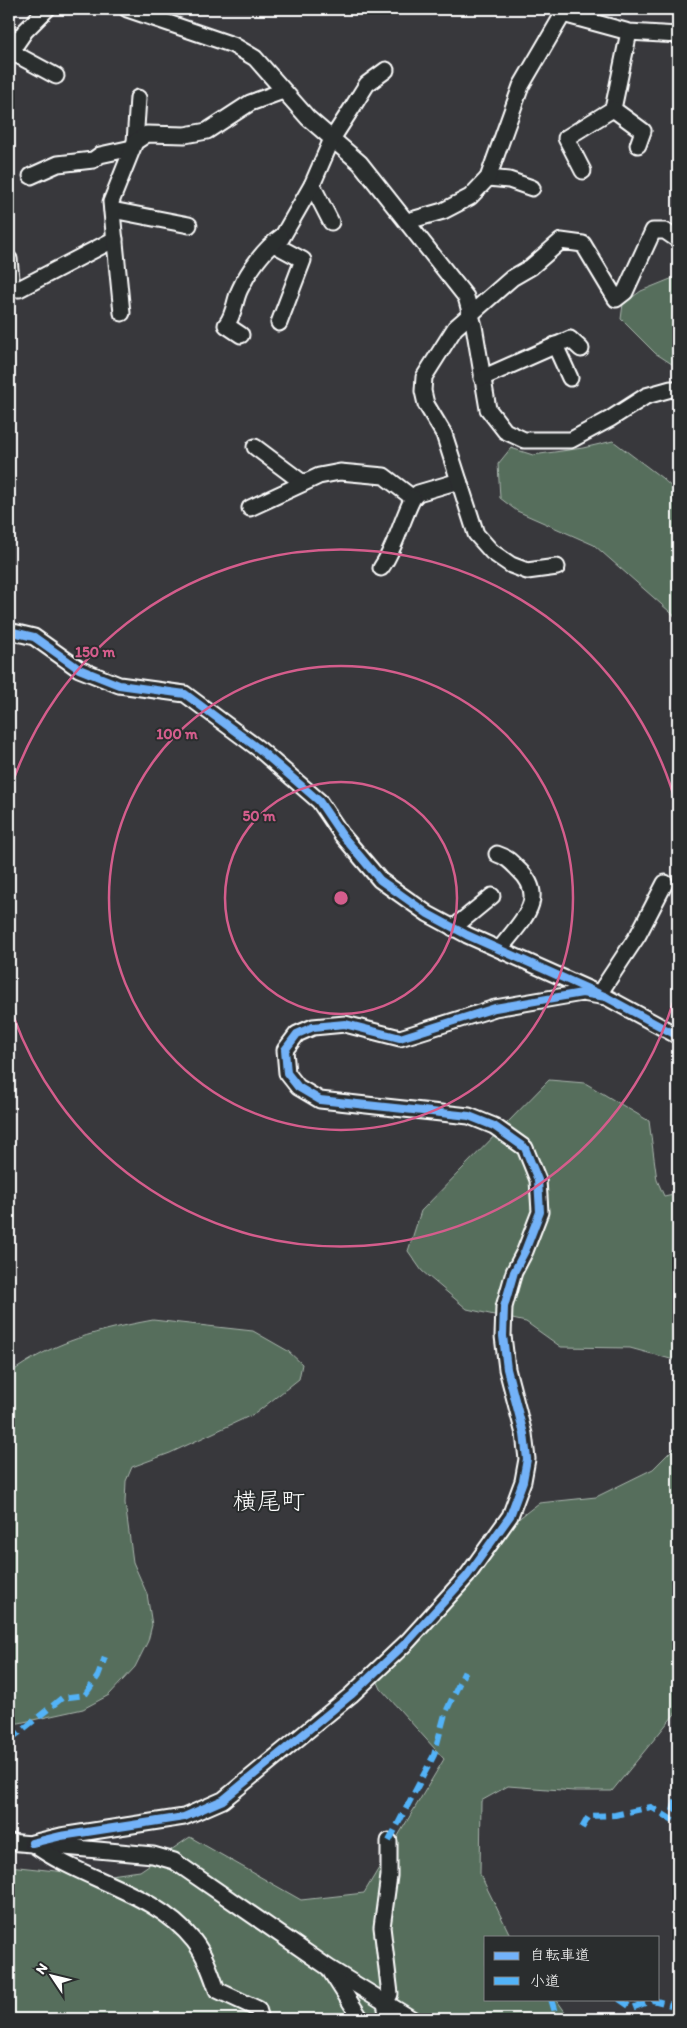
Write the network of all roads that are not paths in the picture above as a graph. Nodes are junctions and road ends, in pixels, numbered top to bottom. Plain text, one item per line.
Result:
1 (47, 9) edge
2 (127, 9) edge
3 (564, 11) edge
4 (629, 32) junction
5 (678, 35) edge
6 (386, 70) dead end
7 (56, 76) dead end
8 (283, 91) junction
9 (138, 98) dead end
10 (612, 109) junction
11 (332, 139) junction
12 (133, 145) junction
13 (638, 145) dead end
14 (583, 171) dead end
15 (31, 176) dead end
16 (488, 178) junction
17 (312, 185) junction
18 (532, 188) dead end
19 (112, 210) junction
20 (331, 222) dead end
21 (408, 222) junction
22 (189, 225) dead end
23 (283, 236) junction
24 (115, 239) junction
25 (678, 240) edge
26 (9, 259) edge
27 (10, 289) edge
28 (122, 313) dead end
29 (471, 316) junction
30 (278, 323) dead end
31 (241, 335) dead end
32 (555, 345) junction
33 (581, 348) dead end
34 (482, 378) junction
35 (570, 378) dead end
36 (678, 390) edge
37 (255, 447) dead end
38 (460, 481) junction
39 (303, 484) junction
40 (413, 498) junction
41 (250, 508) dead end
42 (557, 567) dead end
43 (381, 568) dead end
44 (9, 631) edge
45 (498, 854) dead end
46 (665, 883) dead end
47 (492, 896) dead end
48 (453, 928) junction
49 (500, 950) junction
50 (603, 995) junction
51 (678, 1036) edge
52 (389, 1841) dead end
53 (9, 1842) edge
54 (32, 1843) junction
55 (329, 1968) junction
56 (385, 2003) junction
57 (261, 2019) edge
58 (361, 2019) edge
59 (388, 2019) edge
60 (412, 2019) edge

1 - 7 street
2 - 8 street
3 - 4 street
3 - 16 street
4 - 5 street
4 - 10 street
6 - 11 street
8 - 11 street
8 - 12 street
9 - 12 street
10 - 13 street
10 - 14 street
11 - 17 street
11 - 21 street
12 - 15 street
12 - 19 street
16 - 18 street
16 - 21 street
17 - 20 street
17 - 23 street
19 - 22 street
19 - 24 street
21 - 29 street
23 - 30 street
23 - 31 street
24 - 27 street
24 - 28 street
25 - 29 street
26 - 27 street
29 - 34 street
29 - 38 street
32 - 33 street
32 - 34 street
32 - 35 street
34 - 36 street
37 - 39 street
38 - 40 street
38 - 42 street
39 - 40 street
39 - 41 street
40 - 43 street
44 - 48 street
45 - 49 street
46 - 50 street
47 - 48 street
48 - 49 street
49 - 50 street
50 - 51 street
50 - 54 street
52 - 56 street
53 - 54 street
54 - 55 street
54 - 57 street
55 - 56 street
55 - 58 street
56 - 59 street
56 - 60 street

